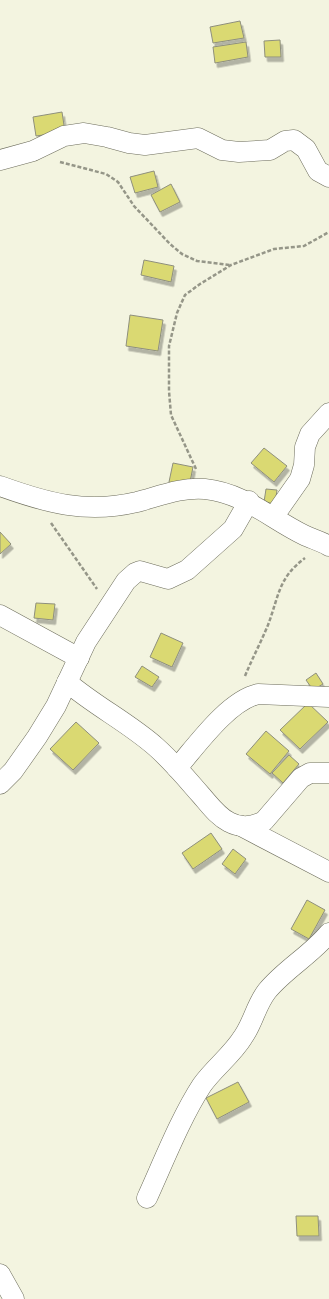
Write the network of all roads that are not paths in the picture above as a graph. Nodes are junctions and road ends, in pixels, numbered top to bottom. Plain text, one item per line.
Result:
1 (0, 160) edge
2 (329, 178) edge
3 (329, 412) edge
4 (0, 486) edge
5 (248, 501) junction
6 (274, 516) junction
7 (327, 545) edge
8 (0, 615) edge
9 (79, 658) junction
10 (67, 682) junction
11 (329, 697) edge
12 (177, 768) junction
13 (329, 773) edge
14 (0, 784) edge
15 (241, 826) junction
16 (329, 872) edge
17 (329, 933) edge
18 (147, 1198) dead end
19 (0, 1274) edge
20 (14, 1299) edge

1 - 2 street
3 - 6 street
4 - 5 street
5 - 6 street
5 - 9 street
6 - 7 street
8 - 9 street
9 - 10 street
10 - 12 street
10 - 14 street
11 - 12 street
12 - 15 street
13 - 15 street
15 - 16 street
17 - 18 street
19 - 20 street

